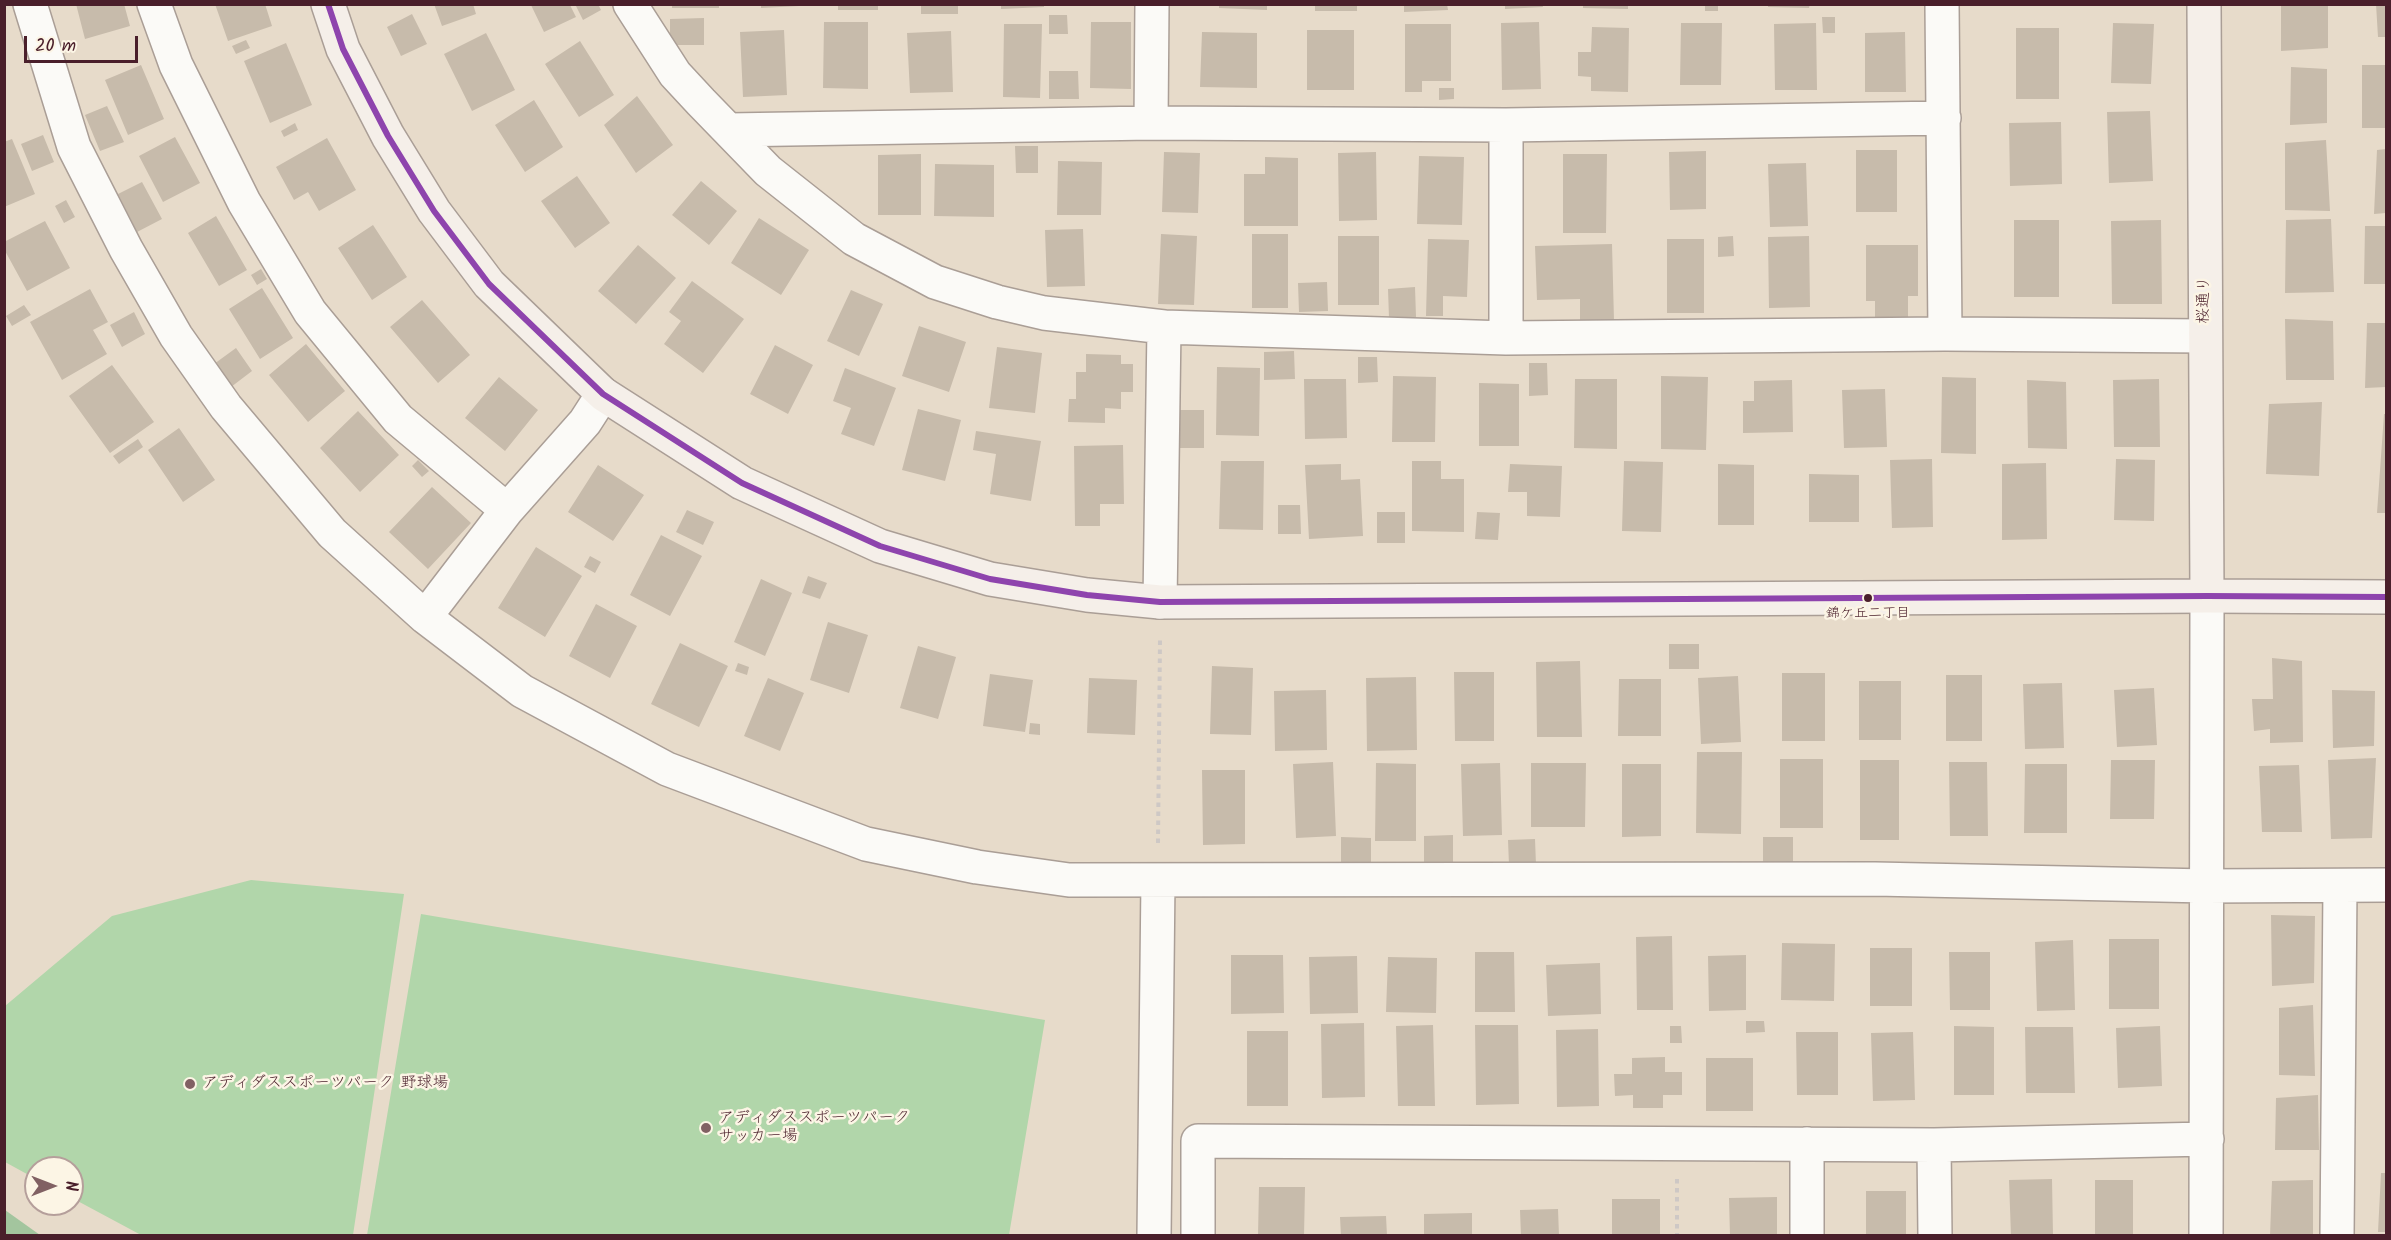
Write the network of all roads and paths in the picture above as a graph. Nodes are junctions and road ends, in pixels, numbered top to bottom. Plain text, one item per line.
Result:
1 (30, 4) edge
2 (154, 4) edge
3 (328, 4) edge
4 (630, 4) edge
5 (1152, 4) edge
6 (1942, 4) edge
7 (2204, 4) edge
8 (1944, 118) junction
9 (1151, 123) junction
10 (1506, 125) junction
11 (729, 130) junction
12 (1164, 327) junction
13 (1945, 334) junction
14 (2205, 336) junction
15 (1506, 338) junction
16 (603, 394) junction
17 (507, 510) junction
18 (2207, 596) junction
19 (2386, 597) edge
20 (1161, 602) junction
21 (426, 617) junction
22 (1160, 640) dead end
23 (1158, 880) junction
24 (2386, 885) edge
25 (2207, 886) junction
26 (2340, 886) junction
27 (2207, 1139) junction
28 (1807, 1144) junction
29 (1934, 1145) junction
30 (1677, 1173) dead end
31 (1154, 1236) edge
32 (1198, 1236) edge
33 (1677, 1236) edge
34 (1807, 1236) edge
35 (1935, 1236) edge
36 (2206, 1236) edge
37 (2337, 1236) edge

1 - 21 street
2 - 17 street
3 - 16 street
4 - 11 street
5 - 9 street
6 - 8 street
7 - 14 street, 桜通り
8 - 10 street
8 - 13 street
9 - 10 street
9 - 11 street
10 - 15 street
11 - 12 street
12 - 15 street
12 - 20 street
13 - 14 street
13 - 15 street
14 - 18 street, 桜通り
16 - 17 street
16 - 20 street
17 - 21 street
18 - 19 street
18 - 20 street
18 - 25 street
21 - 23 street
22 - 23 path
23 - 25 street
23 - 31 street
24 - 26 street
25 - 26 street
25 - 27 street
26 - 37 street
27 - 29 street
27 - 36 street
28 - 29 street
28 - 32 street
28 - 34 street
29 - 35 street
30 - 33 path

